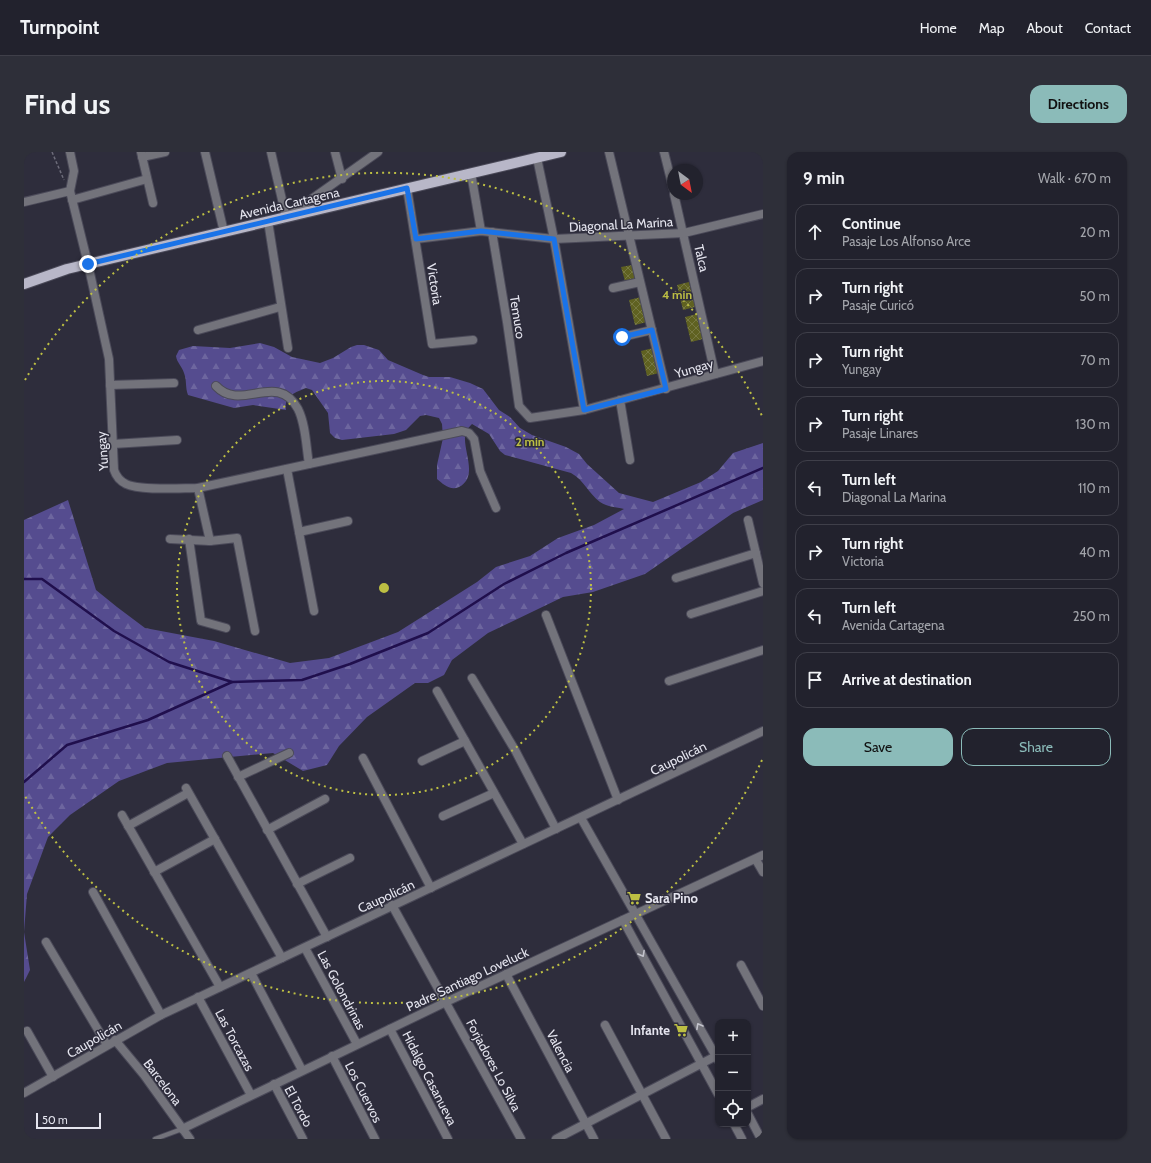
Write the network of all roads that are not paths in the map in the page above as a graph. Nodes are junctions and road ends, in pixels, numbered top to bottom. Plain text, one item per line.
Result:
1 (70, 152) edge
2 (165, 152) edge
3 (205, 152) edge
4 (271, 152) edge
5 (335, 152) edge
6 (378, 152) edge
7 (560, 152) edge
8 (609, 152) edge
9 (664, 152) edge
10 (141, 154) edge
11 (537, 158) junction
12 (667, 164) edge
13 (471, 173) junction
14 (147, 179) junction
15 (342, 179) junction
16 (407, 188) junction
17 (70, 191) junction
18 (72, 200) junction
19 (676, 200) edge
20 (24, 202) edge
21 (152, 203) dead end
22 (763, 214) edge
23 (286, 217) junction
24 (268, 221) junction
25 (481, 231) junction
26 (224, 232) junction
27 (492, 232) junction
28 (684, 233) junction
29 (630, 236) junction
30 (416, 239) junction
31 (554, 239) junction
32 (88, 264) junction
33 (640, 282) junction
34 (24, 284) edge
35 (613, 288) dead end
36 (280, 307) junction
37 (198, 330) dead end
38 (652, 330) junction
39 (622, 337) dead end
40 (473, 340) dead end
41 (288, 348) dead end
42 (763, 361) edge
43 (715, 374) junction
44 (174, 382) dead end
45 (110, 385) junction
46 (216, 386) dead end
47 (666, 389) junction
48 (620, 400) junction
49 (519, 406) joint
50 (584, 410) junction
51 (176, 440) dead end
52 (113, 444) junction
53 (630, 460) dead end
54 (309, 464) junction
55 (286, 469) junction
56 (198, 488) junction
57 (496, 508) dead end
58 (748, 520) dead end
59 (348, 521) dead end
60 (299, 532) junction
61 (170, 539) dead end
62 (189, 539) junction
63 (210, 541) junction
64 (756, 553) junction
65 (676, 578) dead end
66 (763, 583) edge
67 (763, 591) edge
68 (314, 611) dead end
69 (691, 614) dead end
70 (546, 615) dead end
71 (226, 628) dead end
72 (256, 631) dead end
73 (763, 650) edge
74 (472, 678) dead end
75 (669, 681) dead end
76 (437, 691) dead end
77 (763, 731) edge
78 (465, 742) junction
79 (289, 753) dead end
80 (227, 756) dead end
81 (363, 758) dead end
82 (422, 761) dead end
83 (238, 777) junction
84 (494, 793) junction
85 (325, 799) dead end
86 (618, 800) junction
87 (122, 815) dead end
88 (443, 816) dead end
89 (581, 818) junction
90 (128, 826) junction
91 (556, 829) junction
92 (267, 830) junction
93 (215, 839) junction
94 (523, 844) junction
95 (760, 857) edge
96 (350, 858) dead end
97 (154, 872) junction
98 (763, 872) edge
99 (297, 884) junction
100 (431, 888) junction
101 (93, 892) dead end
102 (392, 905) junction
103 (637, 914) junction
104 (623, 920) junction
105 (327, 937) junction
106 (46, 942) dead end
107 (305, 948) junction
108 (282, 958) junction
109 (741, 966) dead end
110 (251, 973) junction
111 (506, 974) junction
112 (220, 987) junction
113 (198, 997) junction
114 (446, 1002) junction
115 (763, 1006) edge
116 (161, 1015) junction
117 (605, 1026) dead end
118 (390, 1029) junction
119 (27, 1031) dead end
120 (115, 1040) junction
121 (357, 1044) junction
122 (107, 1045) junction
123 (715, 1055) edge
124 (332, 1056) junction
125 (715, 1059) edge
126 (702, 1065) junction
127 (302, 1070) junction
128 (53, 1077) junction
129 (274, 1084) junction
130 (716, 1091) edge
131 (24, 1093) edge
132 (251, 1095) junction
133 (642, 1096) junction
134 (763, 1099) edge
135 (751, 1105) edge
136 (751, 1120) edge
137 (587, 1125) junction
138 (736, 1127) edge
139 (182, 1128) junction
140 (154, 1139) edge
141 (190, 1139) edge
142 (303, 1139) edge
143 (375, 1139) edge
144 (448, 1139) edge
145 (521, 1139) edge
146 (556, 1139) edge
147 (594, 1139) edge
148 (666, 1139) edge
149 (742, 1139) edge
150 (761, 1139) edge

1 - 17 street, Yungay
2 - 10 street
3 - 26 street
4 - 23 street
5 - 15 street
6 - 15 street
7 - 11 main road, Avenida Cartagena
8 - 29 street
9 - 12 street
10 - 14 street
11 - 13 main road, Avenida Cartagena
11 - 31 street
13 - 16 main road, Avenida Cartagena
13 - 25 street
14 - 18 street
14 - 21 street
15 - 23 street
16 - 23 main road, Avenida Cartagena
16 - 30 street, Victoria
17 - 18 street, Yungay
17 - 20 street
18 - 32 street, Yungay
19 - 28 street, Talca
22 - 28 street, Diagonal La Marina
23 - 24 main road, Avenida Cartagena
24 - 26 main road, Avenida Cartagena
24 - 36 street
25 - 27 street, Diagonal La Marina
25 - 30 street, Diagonal La Marina
26 - 32 main road, Avenida Cartagena
27 - 31 street, Diagonal La Marina
27 - 49 street, Temuco
28 - 29 street, Diagonal La Marina
28 - 43 street, Talca
29 - 31 street, Diagonal La Marina
29 - 33 street
30 - 40 street, Victoria
31 - 50 street
32 - 34 main road, Avenida Cartagena
32 - 45 street, Yungay
33 - 35 street
33 - 38 street
36 - 37 street
36 - 41 street
38 - 39 street
38 - 47 street
42 - 43 street, Yungay
43 - 47 street, Yungay
44 - 45 street
45 - 52 street, Yungay
46 - 54 street
47 - 48 street, Yungay
48 - 50 street, Yungay
48 - 53 street
49 - 50 street, Yungay
51 - 52 street
52 - 56 street, Yungay
54 - 55 street, Yungay
54 - 57 street, Yungay
55 - 56 street, Yungay
55 - 60 street
56 - 63 street
58 - 64 street
59 - 60 street
60 - 68 street
61 - 62 street
62 - 63 street
62 - 71 street
63 - 72 street
64 - 65 street
64 - 66 street
67 - 69 street
70 - 86 street
73 - 75 street
74 - 91 street
76 - 78 street
77 - 86 street, Caupolicán
78 - 82 street
78 - 84 street
79 - 83 street
80 - 83 street
81 - 100 street
83 - 92 street
84 - 88 street
84 - 94 street
85 - 92 street
86 - 89 street, Caupolicán
87 - 90 street
89 - 91 street, Caupolicán
89 - 103 street
90 - 93 street
90 - 97 street
91 - 94 street, Caupolicán
92 - 99 street
93 - 97 street
93 - 108 street
94 - 100 street, Caupolicán
95 - 98 street
95 - 103 street, Padre Santiago Loveluck
96 - 99 street
97 - 112 street
99 - 105 street
100 - 102 street, Caupolicán
101 - 116 street
102 - 105 street, Caupolicán
102 - 114 street, Forjadores Lo Silva
103 - 104 street, Padre Santiago Loveluck
123 -> 103 street
104 - 111 street, Padre Santiago Loveluck
104 -> 126 street
105 - 107 street, Caupolicán
106 - 122 street
107 - 108 street, Caupolicán
107 - 121 street, Las Golondrinas
108 - 110 street, Caupolicán
109 - 115 street
110 - 112 street, Caupolicán
110 - 127 street
111 - 114 street, Padre Santiago Loveluck
111 - 137 street, Valencia
112 - 113 street, Caupolicán
113 - 116 street, Caupolicán
113 - 132 street, Las Torcazas
114 - 118 street, Padre Santiago Loveluck
114 - 145 street, Forjadores Lo Silva
116 - 120 street, Caupolicán
117 - 133 street
118 - 121 street, Padre Santiago Loveluck
118 - 144 street, Hidalgo Casanueva
119 - 128 street
120 - 122 street, Caupolicán
120 - 139 street, Barcelona
121 - 124 street, Padre Santiago Loveluck
122 - 128 street, Caupolicán
124 - 127 street, Padre Santiago Loveluck
124 - 143 street, Los Cuervos
125 - 126 street
126 - 130 street
126 - 133 street
127 - 129 street, Padre Santiago Loveluck
128 - 131 street, Caupolicán
129 - 132 street, Padre Santiago Loveluck
129 - 142 street, El Tordo
132 - 139 street, Padre Santiago Loveluck
133 - 137 street
133 - 148 street
134 - 135 street
136 - 150 street
137 - 146 street
137 - 147 street, Valencia
138 - 149 street
139 - 140 lane
139 - 141 street, Barcelona

